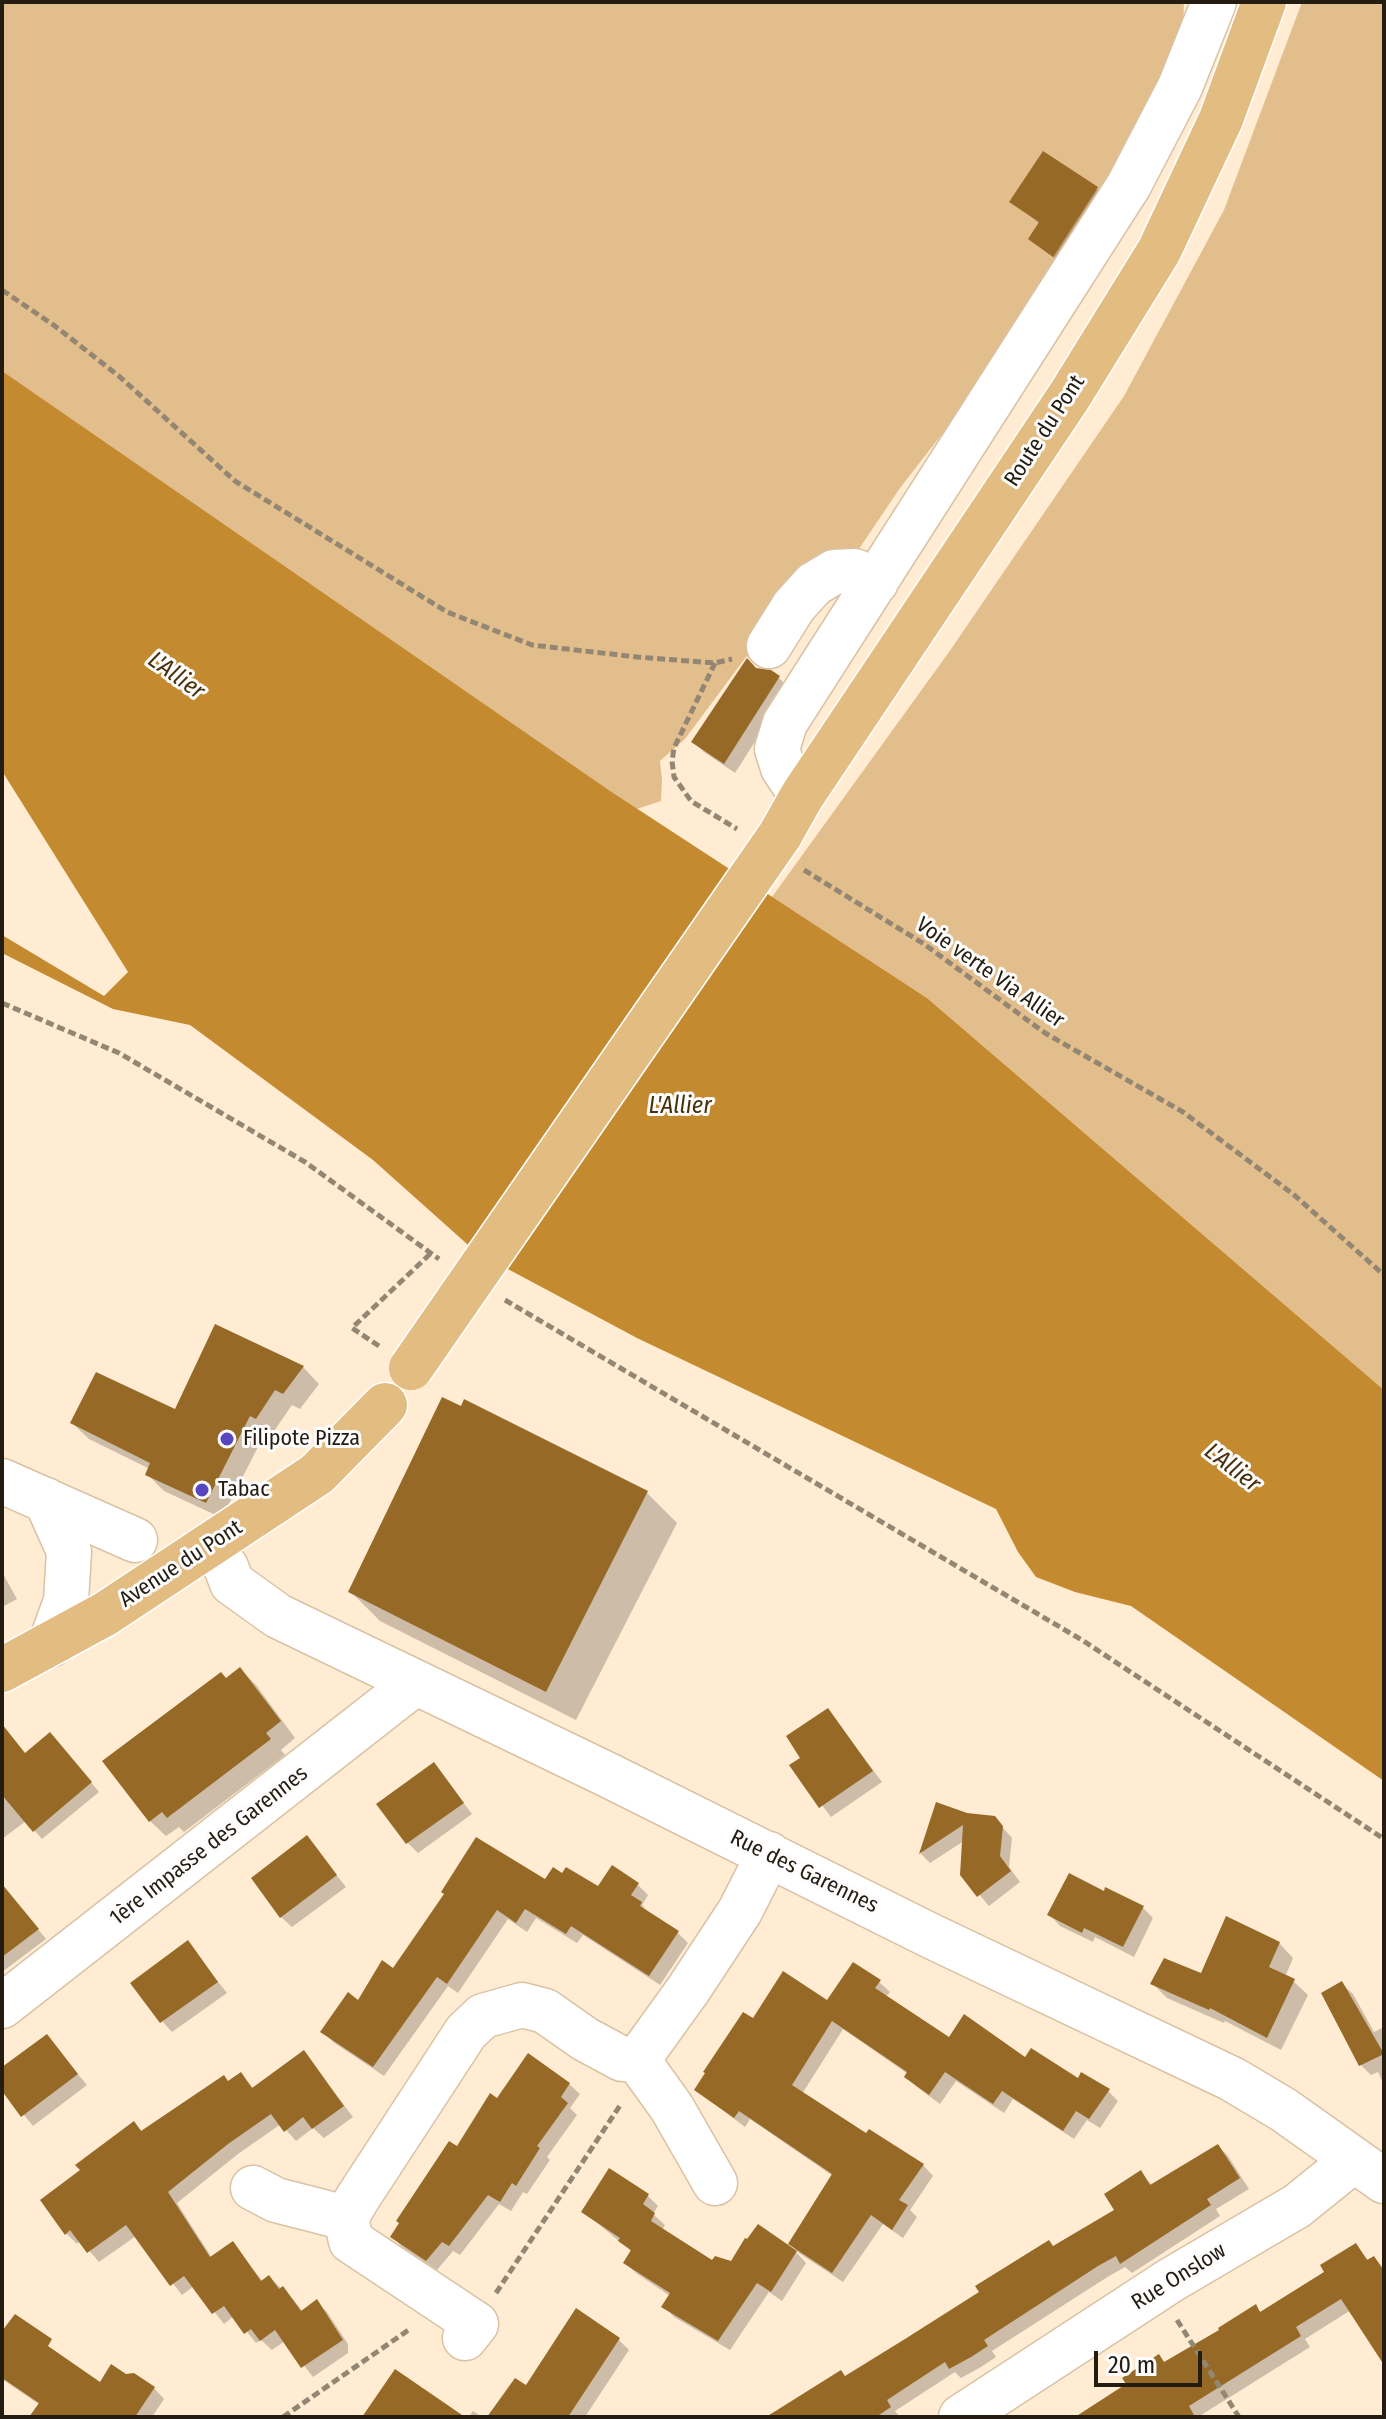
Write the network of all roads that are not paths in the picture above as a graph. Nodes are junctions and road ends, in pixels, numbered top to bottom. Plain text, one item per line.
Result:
1 (1214, 2) edge
2 (1264, 2) edge
3 (876, 582) junction
4 (769, 646) dead end
5 (802, 796) junction
6 (385, 1405) junction
7 (2, 1481) edge
8 (46, 1500) junction
9 (135, 1540) dead end
10 (226, 1567) junction
11 (105, 1614) junction
12 (50, 1645) junction
13 (2, 1670) edge
14 (414, 1684) junction
15 (769, 1854) junction
16 (2, 2006) edge
17 (641, 2063) junction
18 (1369, 2170) edge
19 (715, 2183) dead end
20 (253, 2188) dead end
21 (346, 2218) junction
22 (463, 2322) road end
23 (961, 2417) edge

1 - 3 street
2 - 5 main road, Route du Pont
3 - 4 street
3 - 5 street
5 - 6 main road, Route du Pont, bridge
6 - 10 main road, Avenue du Pont
6 - 11 main road, Avenue du Pont
7 - 8 street
8 - 9 street
8 - 12 street
10 - 11 main road, Avenue du Pont
10 - 14 street, Rue des Garennes
11 - 12 main road, Avenue du Pont
12 - 13 main road, Avenue du Pont
14 - 15 street, Rue des Garennes
14 - 16 street, 1ère Impasse des Garennes
15 - 17 street
15 - 18 street, Rue des Garennes
17 - 19 street
17 - 21 street
18 - 23 street, Rue Onslow
20 - 21 street
21 - 22 street

